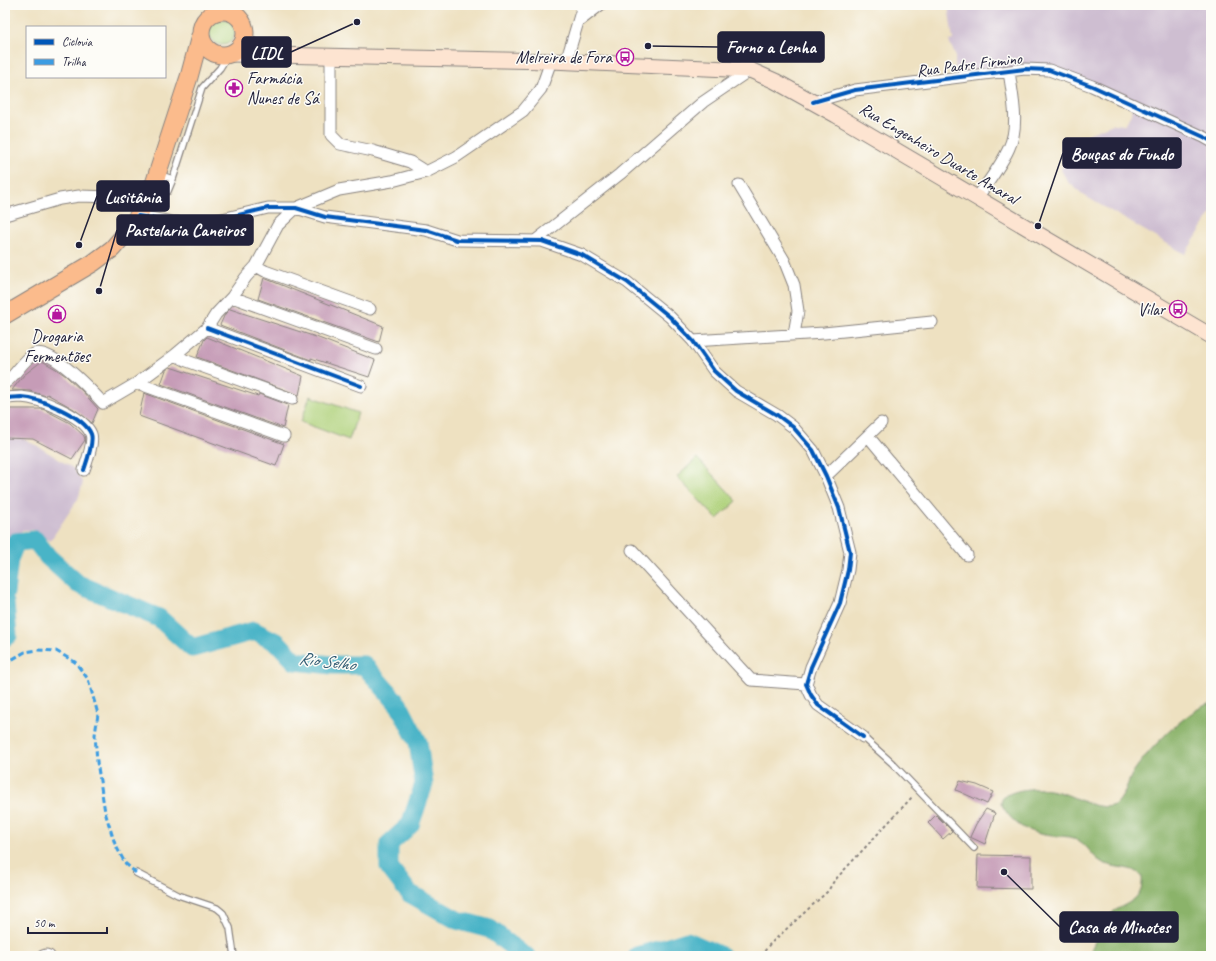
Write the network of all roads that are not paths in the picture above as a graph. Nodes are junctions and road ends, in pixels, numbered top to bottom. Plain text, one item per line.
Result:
1 (583, 5) edge
2 (600, 5) edge
3 (228, 8) edge
4 (208, 12) edge
5 (578, 22) junction
6 (200, 36) junction
7 (244, 38) junction
8 (228, 55) junction
9 (268, 55) junction
10 (331, 56) junction
11 (559, 61) junction
12 (750, 70) junction
13 (1009, 71) junction
14 (189, 77) junction
15 (813, 102) junction
16 (1211, 141) edge
17 (426, 172) junction
18 (165, 177) junction
19 (740, 185) dead end
20 (168, 191) dead end
21 (148, 198) junction
22 (977, 198) junction
23 (296, 208) junction
24 (5, 215) edge
25 (138, 216) junction
26 (535, 241) junction
27 (256, 266) junction
28 (232, 296) junction
29 (370, 309) dead end
30 (5, 315) edge
31 (932, 322) dead end
32 (207, 328) junction
33 (794, 334) junction
34 (1211, 336) edge
35 (693, 341) junction
36 (376, 349) dead end
37 (175, 355) junction
38 (5, 383) edge
39 (137, 383) junction
40 (361, 386) dead end
41 (5, 398) edge
42 (292, 399) dead end
43 (880, 423) dead end
44 (284, 436) dead end
45 (868, 436) junction
46 (84, 470) dead end
47 (826, 476) junction
48 (632, 550) dead end
49 (966, 554) dead end
50 (806, 684) junction
51 (863, 737) joint
52 (974, 848) dead end
53 (136, 873) dead end
54 (43, 956) edge
55 (49, 956) edge
56 (234, 956) edge

1 - 5 street
2 - 5 street
3 - 4 main road
3 - 7 main road
4 - 6 main road
5 - 11 street
6 - 8 main road
6 - 14 main road
7 - 8 main road
7 - 9 main road, Rua Engenheiro Duarte Amaral
8 - 9 main road, Rua Engenheiro Duarte Amaral
8 - 14 main road
8 - 18 lane
9 - 10 main road, Rua Engenheiro Duarte Amaral
10 - 11 main road, Rua Engenheiro Duarte Amaral
10 - 17 street
11 - 12 main road, Rua Engenheiro Duarte Amaral
11 - 17 street
12 - 15 main road, Rua Engenheiro Duarte Amaral
12 - 26 street
13 - 15 street, Rua Padre Firmino
13 - 16 street, Rua Padre Firmino
13 - 22 street
14 - 18 main road
15 - 22 main road, Rua Engenheiro Duarte Amaral
17 - 23 street
18 - 20 lane
18 - 21 main road
19 - 33 street
21 - 24 street
21 - 25 main road
22 - 34 main road, Rua Engenheiro Duarte Amaral
23 - 25 street
23 - 26 street
23 - 27 street
25 - 30 main road
26 - 35 street
27 - 28 street
27 - 29 street
28 - 32 street
28 - 36 street
31 - 33 street
32 - 37 street
32 - 40 street
33 - 35 street
35 - 47 street
37 - 39 street
37 - 42 street
38 - 39 street
39 - 44 street
41 - 46 street
43 - 45 street
45 - 47 street
45 - 49 street
47 - 50 street
48 - 50 street
50 - 51 street
51 - 52 lane
53 - 56 lane
54 - 55 street

